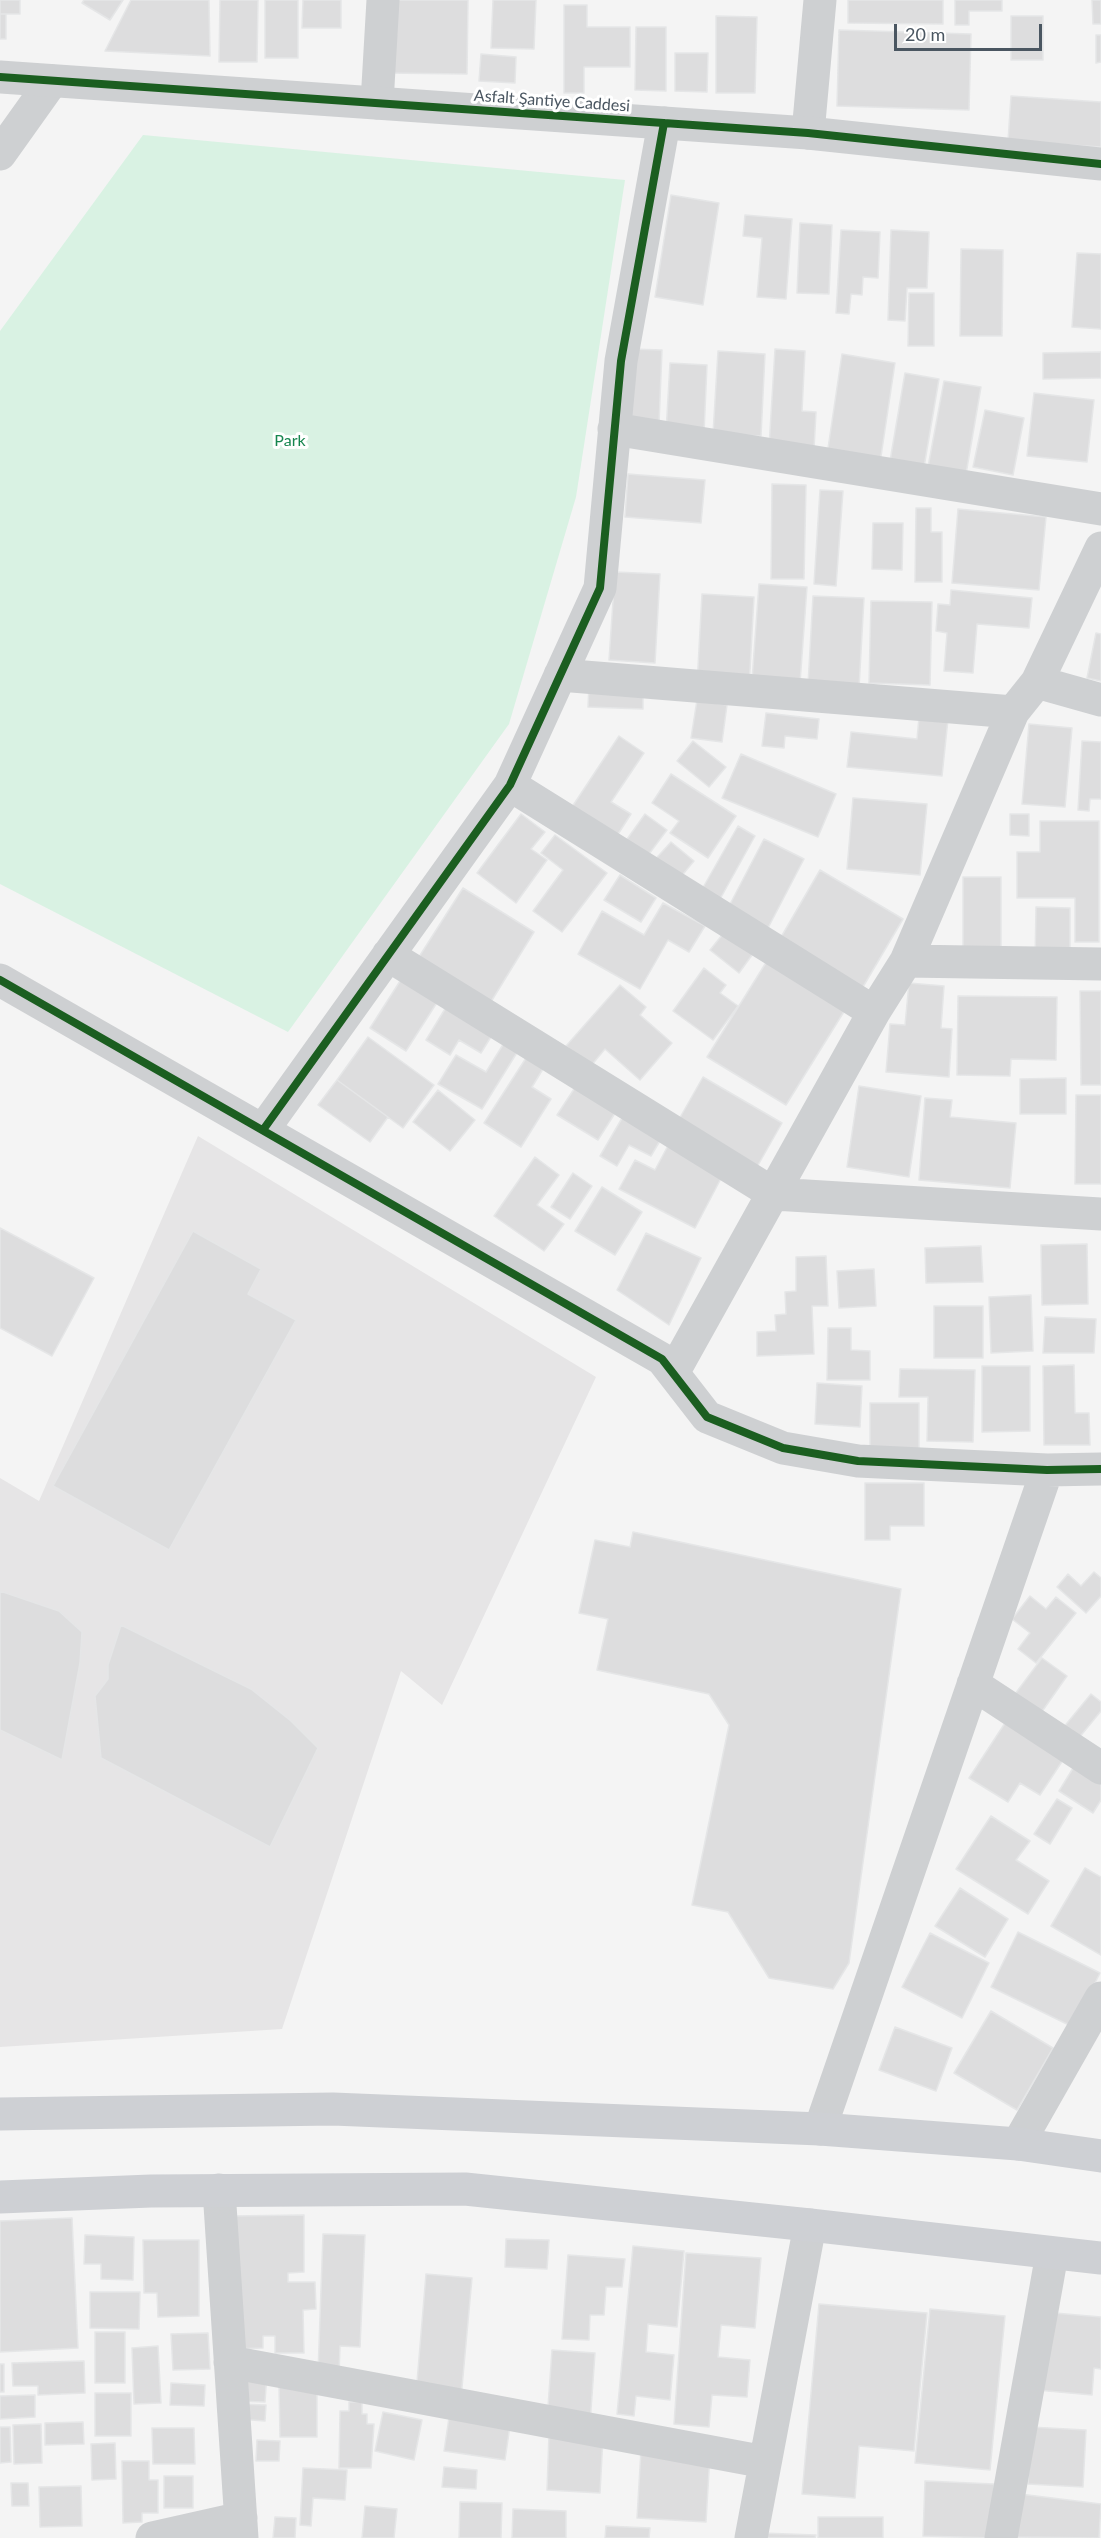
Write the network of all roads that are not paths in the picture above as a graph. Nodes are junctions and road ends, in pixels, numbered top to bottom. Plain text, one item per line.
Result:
1 (383, 0) edge
2 (820, 0) edge
3 (0, 77) edge
4 (52, 81) junction
5 (377, 103) junction
6 (664, 123) junction
7 (808, 133) junction
8 (0, 154) edge
9 (1101, 164) edge
10 (614, 429) junction
11 (1101, 509) edge
12 (1101, 548) edge
13 (560, 675) junction
14 (1038, 682) junction
15 (1101, 700) edge
16 (1013, 712) junction
17 (510, 785) junction
18 (388, 955) junction
19 (906, 961) junction
20 (1101, 964) edge
21 (0, 980) edge
22 (874, 1012) junction
23 (263, 1130) junction
24 (774, 1194) junction
25 (1101, 1214) edge
26 (673, 1373) junction
27 (1101, 1469) edge
28 (1047, 1470) junction
29 (973, 1684) junction
30 (1101, 1768) edge
31 (1101, 1998) edge
32 (0, 2114) edge
33 (820, 2129) junction
34 (1018, 2144) junction
35 (1101, 2156) edge
36 (219, 2190) junction
37 (0, 2197) edge
38 (810, 2225) junction
39 (1052, 2254) junction
40 (1101, 2258) edge
41 (230, 2362) junction
42 (765, 2462) junction
43 (242, 2528) edge
44 (152, 2538) edge
45 (751, 2538) edge
46 (1001, 2538) edge

1 - 5 street
2 - 7 street
3 - 4 street, Asfalt Şantiye Caddesi
4 - 5 street, Asfalt Şantiye Caddesi
4 - 8 street
5 - 6 street, Asfalt Şantiye Caddesi
6 - 7 street, Asfalt Şantiye Caddesi
6 - 10 street
7 - 9 street, Asfalt Şantiye Caddesi
10 - 11 street
10 - 13 street
12 - 14 street
13 - 16 street
13 - 17 street
14 - 15 street
14 - 16 street
16 - 19 street
17 - 18 street
17 - 22 street
18 - 23 street
18 - 24 street
19 - 20 street
19 - 22 street
21 - 23 street
22 - 24 street
23 - 26 street
24 - 25 street
24 - 26 street
26 - 28 street
27 - 28 street
28 - 29 street
29 - 30 street
29 - 33 street
31 - 34 street
32 - 33 main road
33 - 34 main road
34 - 35 main road
36 - 37 main road
36 - 38 main road
36 - 41 street
38 - 39 main road
38 - 42 street
39 - 40 main road
39 - 46 street
41 - 42 street
41 - 43 street
42 - 45 street
43 - 44 street

